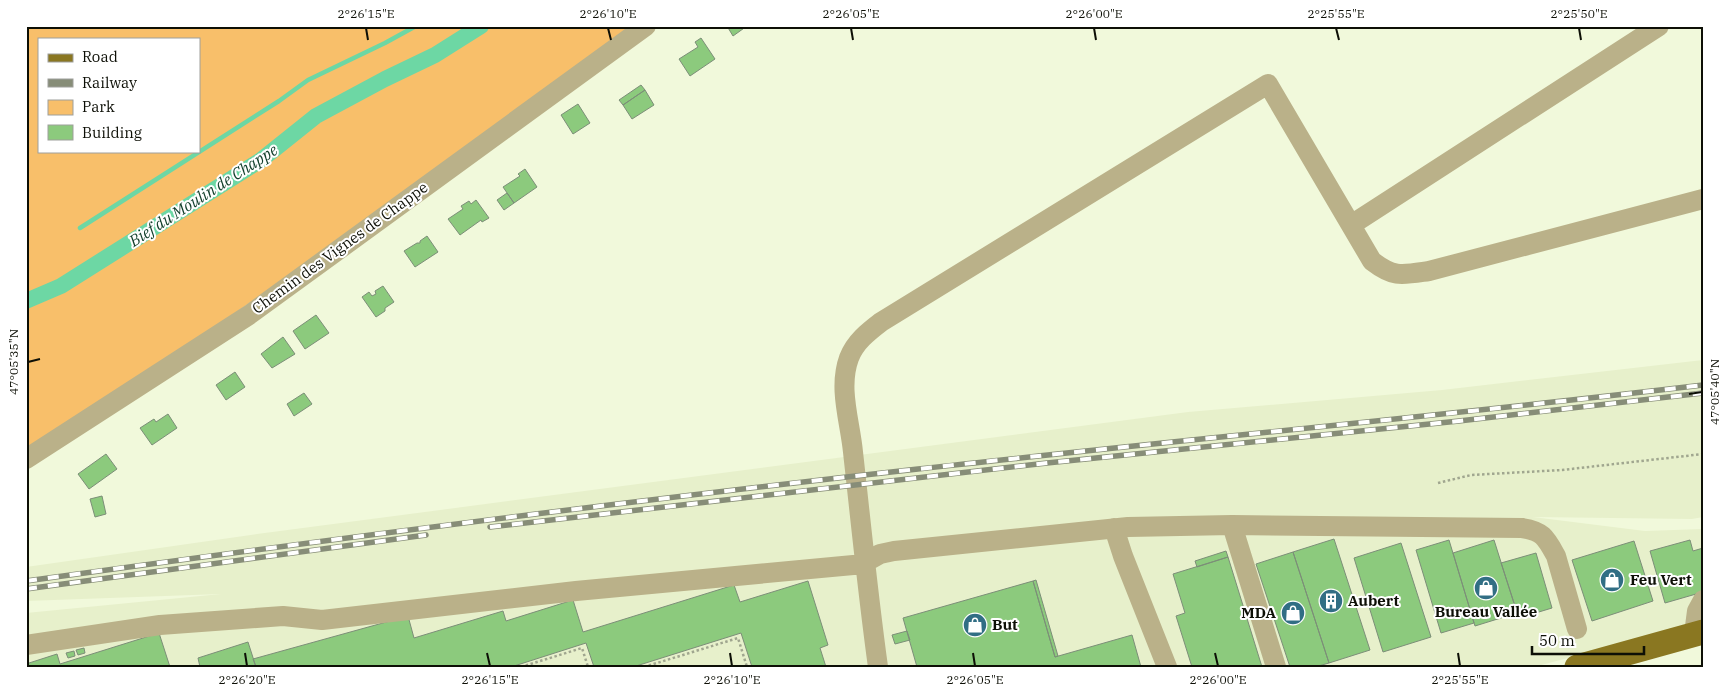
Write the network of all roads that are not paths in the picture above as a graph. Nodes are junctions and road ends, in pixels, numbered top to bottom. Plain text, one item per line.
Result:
1 (646, 26) edge
2 (1660, 26) edge
3 (1703, 199) edge
4 (1351, 225) junction
5 (26, 459) edge
6 (1232, 525) junction
7 (1114, 528) junction
8 (864, 564) junction
9 (1703, 600) edge
10 (1577, 629) dead end
11 (1700, 638) edge
12 (26, 645) edge
13 (878, 667) edge
14 (1167, 667) edge
15 (1276, 667) edge
16 (1577, 667) edge
17 (1642, 667) edge

1 - 5 street, Chemin des Vignes de Chappe
2 - 4 street
3 - 4 street
4 - 8 street
6 - 7 street
6 - 10 street
6 - 15 street
7 - 8 street
7 - 14 street
8 - 12 street
8 - 13 street
9 - 11 street
11 - 16 main road
11 - 17 main road

